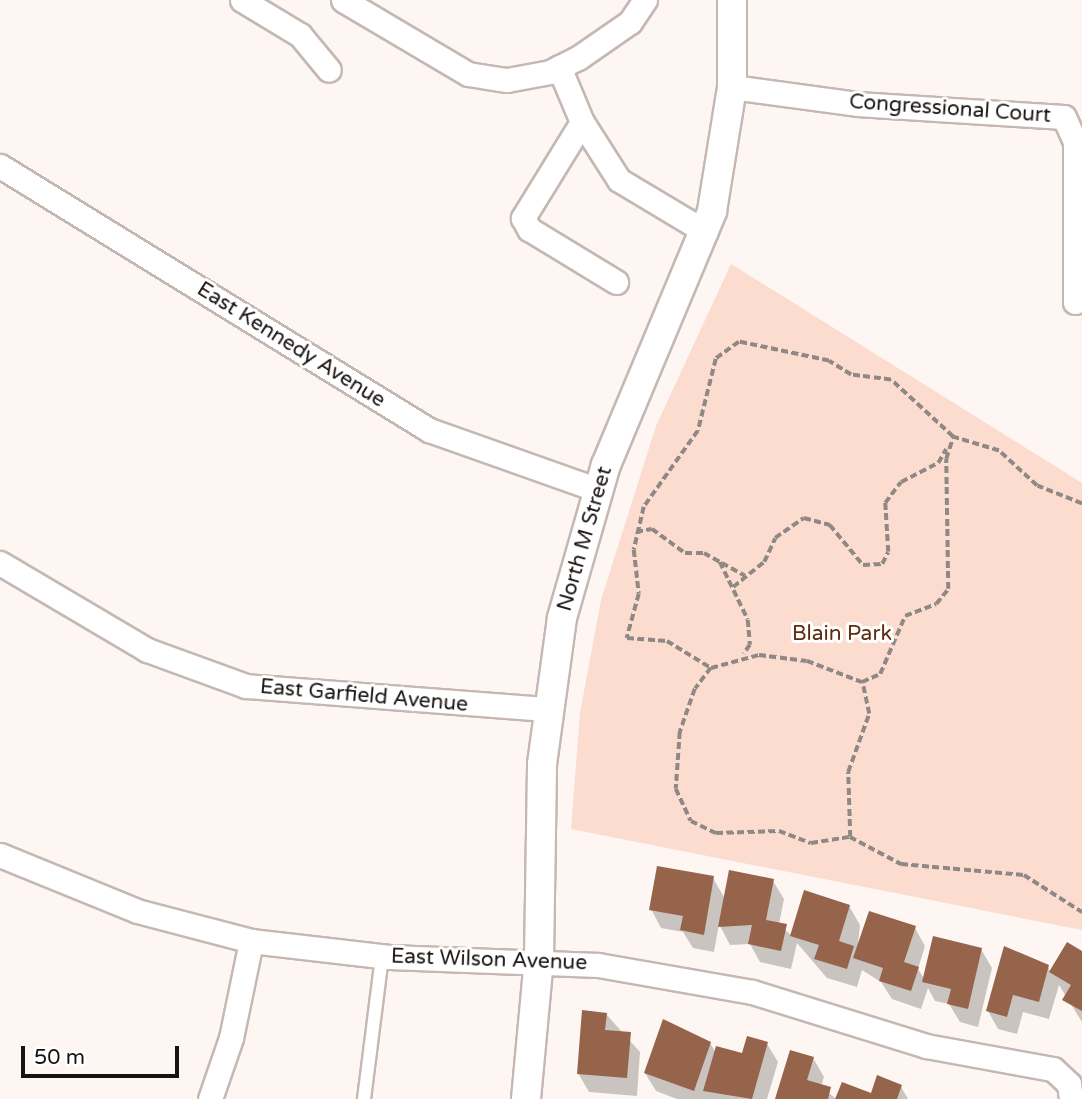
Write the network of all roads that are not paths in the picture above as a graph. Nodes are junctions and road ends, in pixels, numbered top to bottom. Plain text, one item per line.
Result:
1 (242, 0) edge
2 (343, 0) edge
3 (645, 0) edge
4 (732, 0) edge
5 (559, 67) junction
6 (329, 70) dead end
7 (732, 87) junction
8 (582, 122) junction
9 (0, 166) edge
10 (706, 232) junction
11 (616, 282) dead end
12 (1075, 302) dead end
13 (598, 490) junction
14 (0, 563) edge
15 (547, 709) junction
16 (0, 855) edge
17 (251, 941) junction
18 (382, 956) junction
19 (539, 959) junction
20 (210, 1099) edge
21 (363, 1099) edge
22 (526, 1099) edge
23 (1071, 1099) edge

1 - 6 street
2 - 5 street
3 - 5 street
4 - 7 street, North M Street
5 - 8 street
7 - 10 street, North M Street
7 - 12 street, Congressional Court
8 - 10 street
8 - 11 street
9 - 13 street, East Kennedy Avenue
10 - 13 street, North M Street
13 - 15 street, North M Street
14 - 15 street, East Garfield Avenue
15 - 19 street, North M Street
16 - 17 street, East Wilson Avenue
17 - 18 street, East Wilson Avenue
17 - 20 street
18 - 19 street, East Wilson Avenue
18 - 21 lane
19 - 22 street, North M Street
19 - 23 street, East Wilson Avenue

